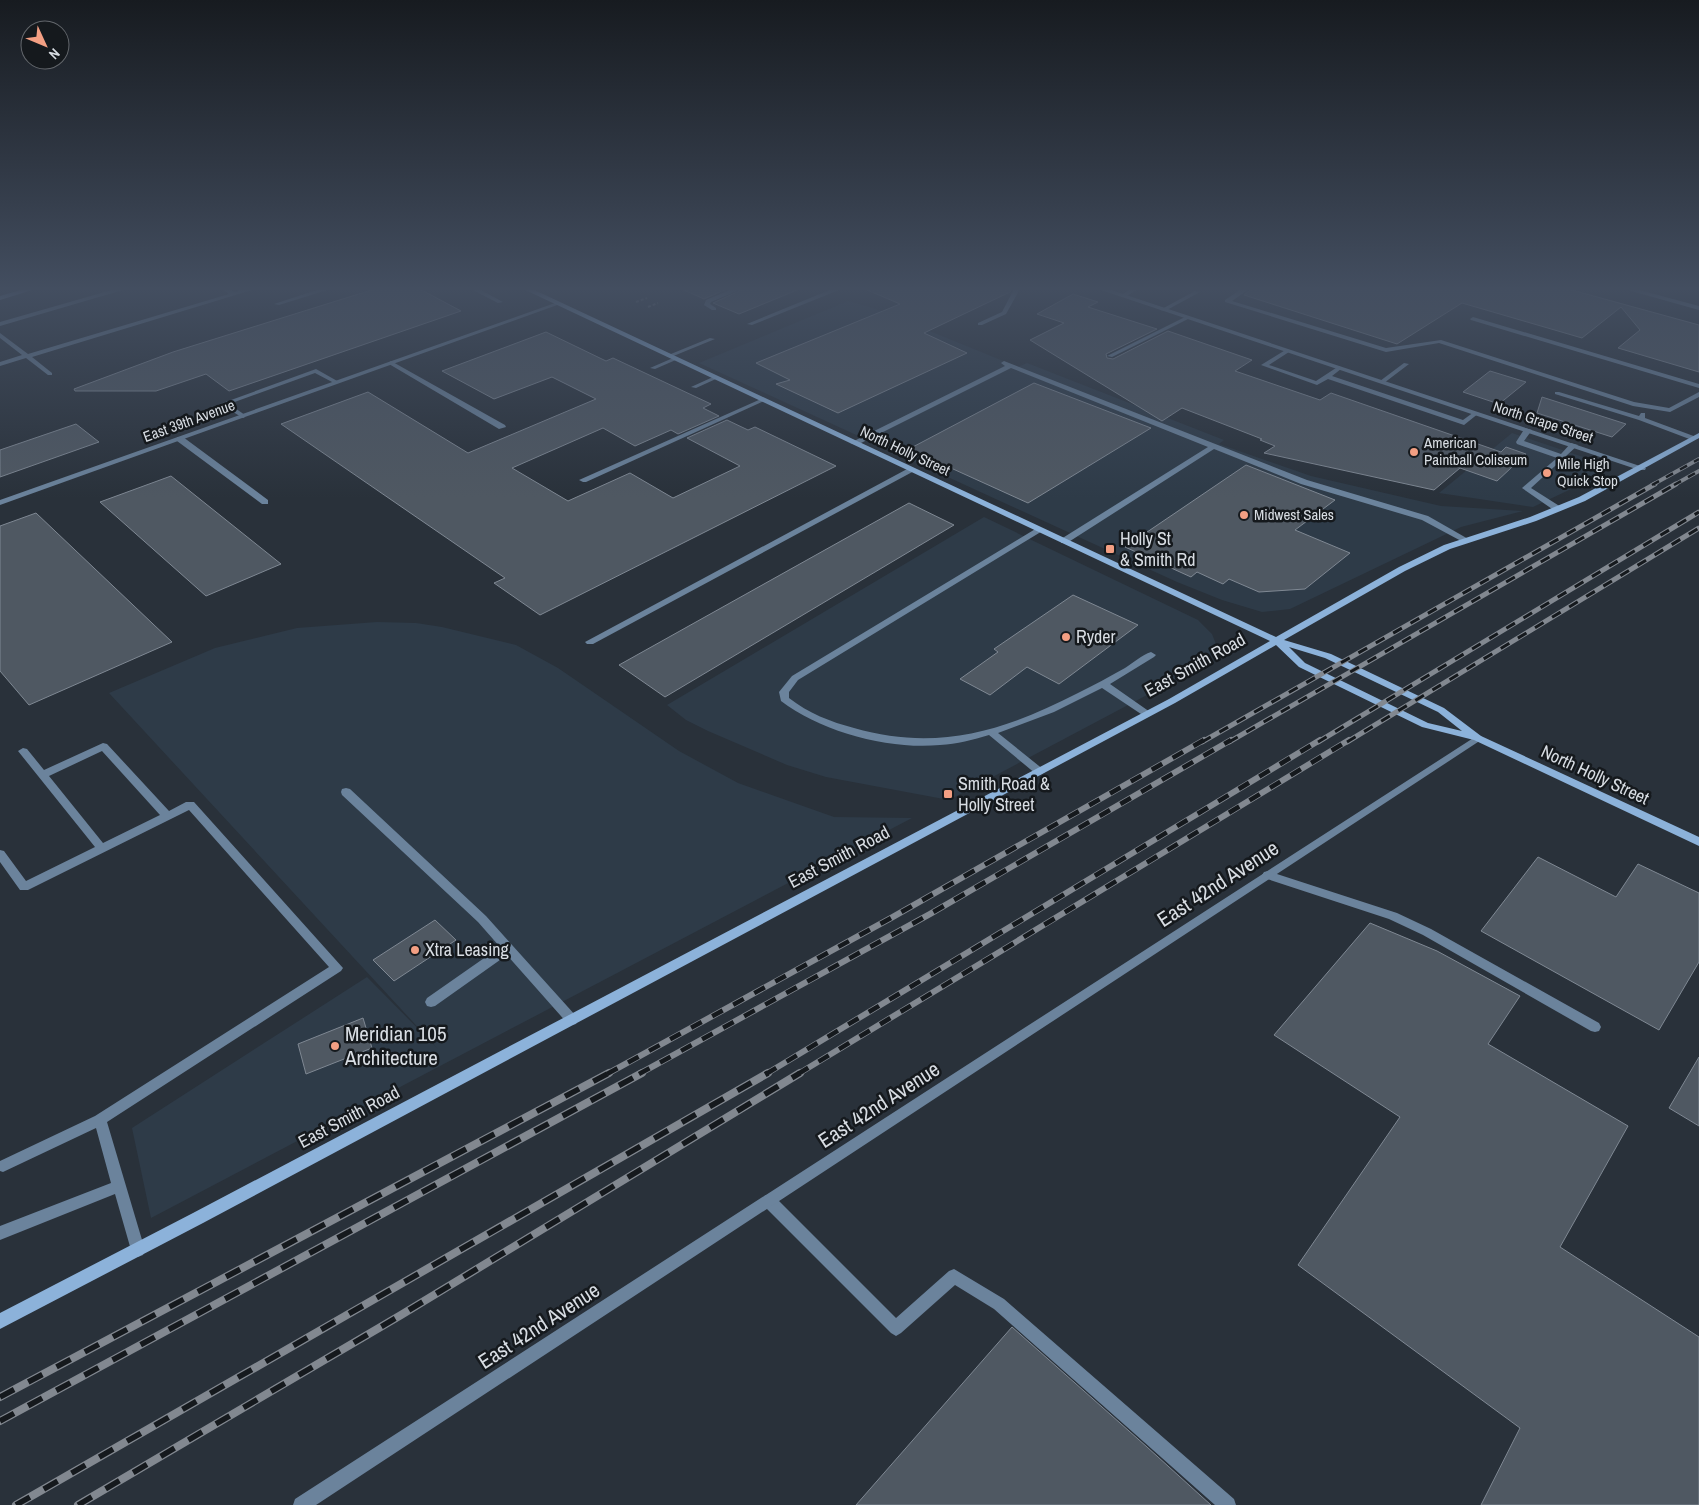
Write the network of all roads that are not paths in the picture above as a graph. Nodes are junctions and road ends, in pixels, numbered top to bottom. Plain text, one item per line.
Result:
1 (24, 357) edge
2 (30, 357) edge
3 (407, 357) edge
4 (1277, 357) edge
5 (1306, 357) edge
6 (1489, 357) edge
7 (1602, 357) edge
8 (672, 358) joint
9 (391, 363) junction
10 (0, 364) edge
11 (1406, 364) dead end
12 (653, 368) dead end
13 (1339, 368) junction
14 (50, 374) dead end
15 (1362, 375) junction
16 (1326, 376) junction
17 (715, 378) junction
18 (336, 382) junction
19 (1382, 382) junction
20 (1349, 384) junction
21 (1699, 386) edge
22 (694, 387) dead end
23 (1399, 388) junction
24 (1556, 393) dead end
25 (1699, 394) edge
26 (1386, 397) junction
27 (1432, 398) junction
28 (763, 400) junction
29 (1646, 406) junction
30 (1419, 408) junction
31 (1476, 413) junction
32 (242, 416) junction
33 (1642, 418) junction
34 (502, 427) dead end
35 (1528, 430) junction
36 (1697, 437) edge
37 (180, 438) junction
38 (854, 443) junction
39 (1214, 446) junction
40 (1574, 446) junction
41 (1562, 456) junction
42 (1642, 468) junction
43 (912, 470) junction
44 (583, 480) dead end
45 (265, 502) dead end
46 (0, 503) edge
47 (1558, 509) junction
48 (1040, 530) junction
49 (1466, 540) junction
50 (1064, 541) junction
51 (1276, 641) junction
52 (590, 642) dead end
53 (1151, 655) dead end
54 (1104, 685) junction
55 (1147, 714) junction
56 (991, 732) junction
57 (1478, 738) junction
58 (23, 751) dead end
59 (1040, 772) junction
60 (42, 775) junction
61 (346, 792) dead end
62 (166, 816) junction
63 (1699, 842) edge
64 (101, 848) junction
65 (0, 854) edge
66 (1268, 875) junction
67 (508, 948) junction
68 (431, 1002) dead end
69 (572, 1020) junction
70 (1595, 1027) dead end
71 (100, 1120) junction
72 (2, 1166) dead end
73 (119, 1186) junction
74 (769, 1201) junction
75 (0, 1233) edge
76 (138, 1250) junction
77 (0, 1321) edge
78 (301, 1505) edge
79 (1228, 1505) edge

1 - 10 street
2 - 14 street
3 - 9 street, East 39th Avenue
4 - 16 street
5 - 13 street, North Grape Street
6 - 29 street
7 - 21 street
8 - 12 street
8 - 17 street, North Holly Street
9 - 18 street, East 39th Avenue
9 - 34 street
11 - 19 street
13 - 15 street, North Grape Street
13 - 16 street
15 - 19 street, North Grape Street
15 - 20 street
16 - 20 street
17 - 22 street
17 - 28 street, North Holly Street
18 - 32 street, East 39th Avenue
18 - 32 street
19 - 23 street, North Grape Street
20 - 26 street
23 - 26 street
23 - 27 street, North Grape Street
24 - 33 street
25 - 29 street
26 - 30 street
27 - 30 street
27 - 31 street, North Grape Street
28 - 38 street, North Holly Street
28 - 44 street
29 - 33 street
30 - 31 street
31 - 35 street, North Grape Street
32 - 37 street, East 39th Avenue
33 - 36 street
35 - 40 street, North Grape Street
35 - 41 street
36 - 42 street, East Smith Road
37 - 45 street
37 - 46 street, East 39th Avenue
38 - 39 street
38 - 43 street, North Holly Street
39 - 49 street
39 - 50 street
40 - 41 street
40 - 42 street, North Grape Street
41 - 47 street
42 - 47 street, East Smith Road
43 - 48 street, North Holly Street
43 - 52 street
47 - 49 street, East Smith Road
48 - 50 street, North Holly Street
48 - 56 street
49 - 51 street, East Smith Road
50 - 51 street, North Holly Street
51 - 55 street, East Smith Road
51 - 57 street, North Holly Street
51 - 57 street, North Holly Street
53 - 54 street
54 - 55 street
54 - 56 street
55 - 59 street, East Smith Road
56 - 59 street
57 - 63 street, North Holly Street
57 - 66 street, East 42nd Avenue
58 - 60 street
59 - 69 street, East Smith Road
60 - 62 street
60 - 64 street
61 - 67 street
62 - 64 street
62 - 71 street
64 - 65 street
66 - 70 street
66 - 74 street, East 42nd Avenue
67 - 68 street
67 - 69 street
69 - 76 street, East Smith Road
71 - 72 street
71 - 73 street
73 - 75 street
73 - 76 street
74 - 78 street, East 42nd Avenue
74 - 79 street
76 - 77 street, East Smith Road

